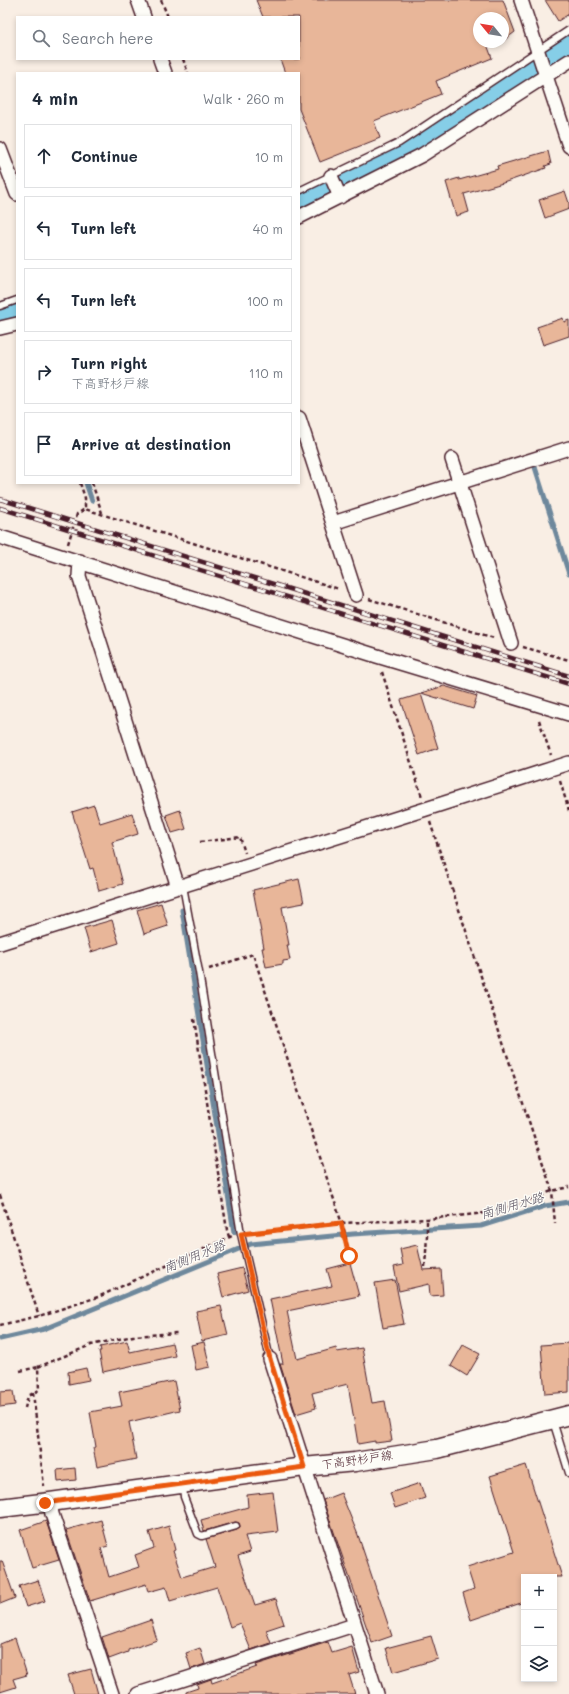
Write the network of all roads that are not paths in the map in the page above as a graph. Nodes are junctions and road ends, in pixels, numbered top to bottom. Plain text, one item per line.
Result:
1 (138, 0) edge
2 (521, 0) edge
3 (144, 16) edge
4 (569, 30) edge
5 (537, 51) junction
6 (160, 60) edge
7 (569, 61) edge
8 (165, 72) edge
9 (547, 77) junction
10 (569, 146) edge
11 (0, 149) edge
12 (331, 176) junction
13 (16, 191) edge
14 (300, 192) edge
15 (340, 197) junction
16 (300, 217) edge
17 (16, 300) edge
18 (0, 306) edge
19 (16, 324) edge
20 (0, 328) edge
21 (300, 421) edge
22 (569, 448) edge
23 (452, 459) dead end
24 (459, 483) junction
25 (333, 523) junction
26 (0, 537) edge
27 (80, 561) junction
28 (356, 595) road end
29 (511, 643) road end
30 (569, 714) edge
31 (569, 763) edge
32 (181, 886) junction
33 (0, 943) edge
34 (270, 1359) joint
35 (561, 1417) edge
36 (304, 1467) junction
37 (569, 1473) edge
38 (182, 1485) junction
39 (47, 1496) junction
40 (0, 1508) edge
41 (236, 1526) dead end
42 (354, 1625) junction
43 (112, 1694) edge
44 (138, 1694) edge
45 (377, 1694) edge

1 - 3 street
2 - 5 street
4 - 5 lane
5 - 9 street
5 - 12 lane
6 - 8 street
7 - 9 street
9 - 10 street
9 - 15 street
11 - 13 street
12 - 14 lane
12 - 15 street
15 - 16 street
17 - 18 lane
19 - 20 street
21 - 25 street
22 - 24 street
23 - 24 street
24 - 25 street
24 - 29 street
25 - 28 street
26 - 27 street
27 - 30 street
27 - 32 street
31 - 32 street
32 - 33 street
32 - 34 lane
34 - 36 street
35 - 36 main road, 下高野杉戸線
35 - 37 lane
36 - 38 main road, 下高野杉戸線
36 - 42 street
38 - 39 main road, 下高野杉戸線
38 - 41 lane
39 - 40 main road, 下高野杉戸線
39 - 43 street
42 - 44 street
42 - 45 street

